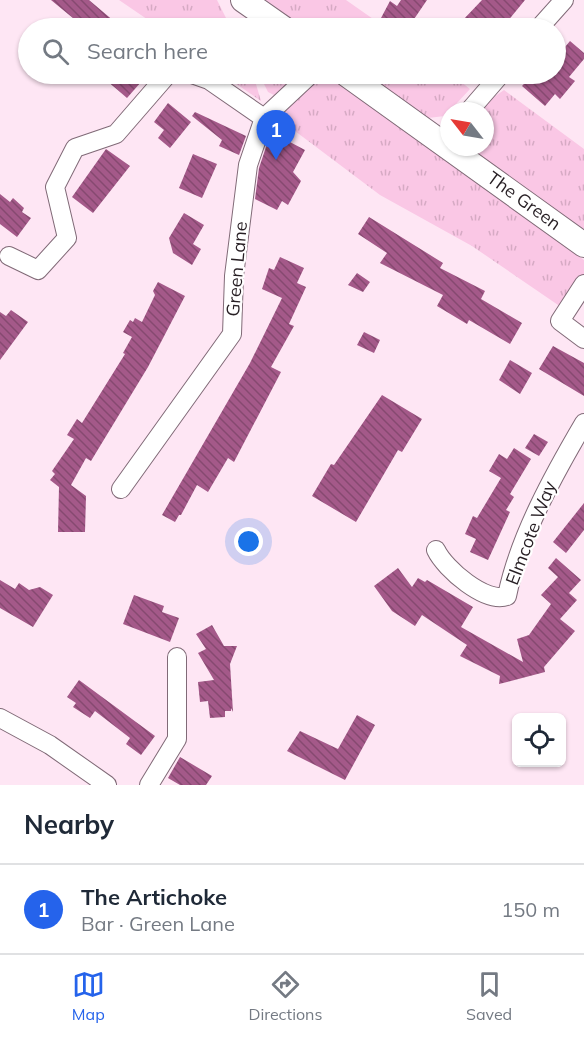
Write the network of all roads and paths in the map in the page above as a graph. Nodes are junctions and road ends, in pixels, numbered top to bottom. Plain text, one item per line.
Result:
1 (243, 0) edge
2 (564, 0) edge
3 (269, 18) edge
4 (548, 18) edge
5 (159, 84) edge
6 (214, 84) edge
7 (300, 84) edge
8 (361, 84) edge
9 (492, 84) edge
10 (477, 102) edge
11 (264, 118) junction
12 (440, 135) edge
13 (468, 156) edge
14 (584, 245) edge
15 (9, 256) dead end
16 (584, 284) edge
17 (584, 339) edge
18 (584, 423) edge
19 (121, 489) dead end
20 (436, 550) dead end
21 (177, 657) dead end
22 (0, 718) edge
23 (106, 785) edge
24 (149, 785) edge

1 - 3 street
2 - 4 street
5 - 15 street
6 - 11 street
7 - 11 street, Green Lane
8 - 12 street, The Green
9 - 10 street
11 - 19 street, Green Lane
13 - 14 street, The Green
16 - 17 street
18 - 20 street, Elmcote Way
21 - 24 street
22 - 23 street

